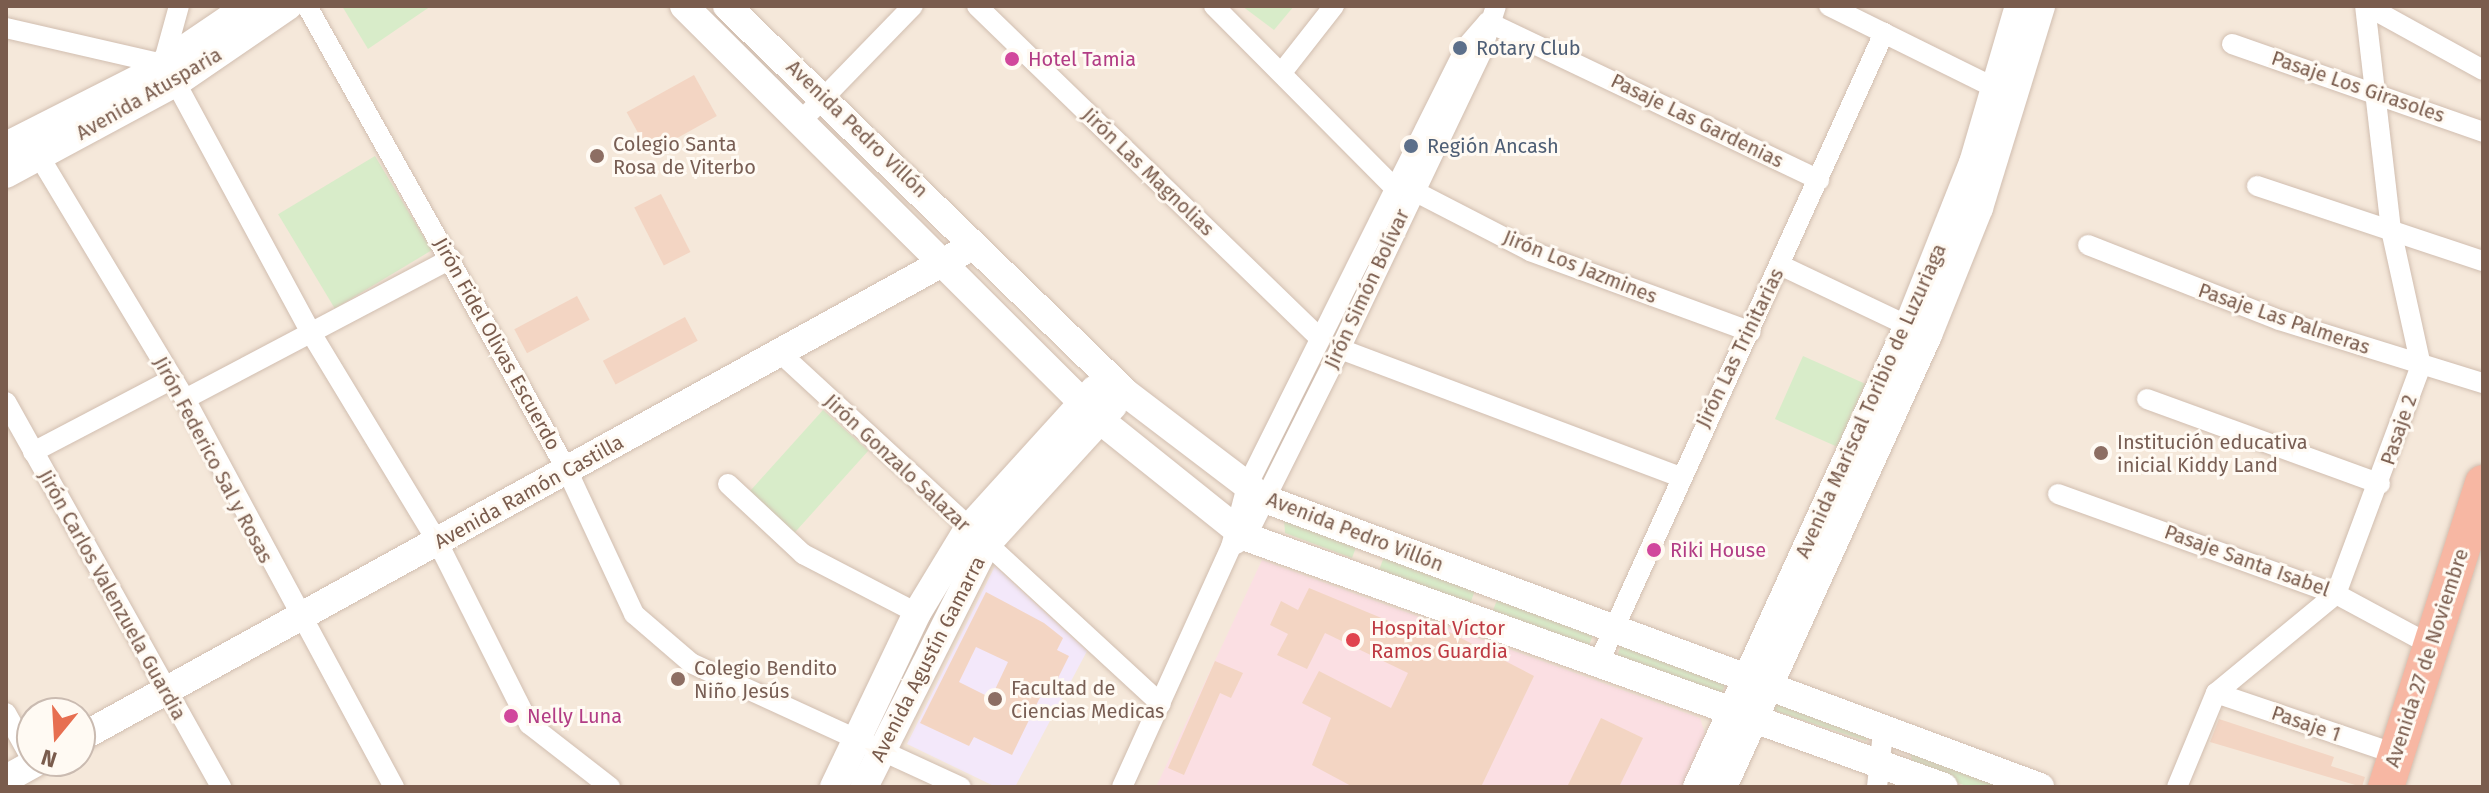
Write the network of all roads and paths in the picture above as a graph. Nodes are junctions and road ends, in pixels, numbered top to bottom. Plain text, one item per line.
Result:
1 (179, 6) edge
2 (248, 6) edge
3 (288, 6) edge
4 (307, 6) edge
5 (684, 6) edge
6 (727, 6) edge
7 (913, 6) edge
8 (977, 6) edge
9 (1214, 6) edge
10 (1334, 6) edge
11 (1829, 6) edge
12 (2019, 6) edge
13 (2041, 6) edge
14 (2366, 6) edge
15 (1492, 14) edge
16 (6, 28) edge
17 (1884, 33) junction
18 (2232, 44) dead end
19 (2483, 70) edge
20 (1283, 71) junction
21 (170, 73) junction
22 (1997, 89) junction
23 (2371, 92) junction
24 (823, 96) junction
25 (802, 120) junction
26 (2483, 132) edge
27 (24, 146) edge
28 (6, 174) edge
29 (1819, 180) junction
30 (2257, 186) dead end
31 (1404, 189) junction
32 (2391, 230) junction
33 (975, 244) junction
34 (2088, 245) dead end
35 (451, 259) junction
36 (948, 261) junction
37 (2483, 261) edge
38 (1780, 265) junction
39 (1918, 330) junction
40 (1751, 332) junction
41 (311, 333) junction
42 (1319, 338) junction
43 (1340, 349) junction
44 (777, 350) junction
45 (2421, 366) junction
46 (171, 380) junction
47 (2483, 383) edge
48 (1117, 384) junction
49 (185, 399) junction
50 (2147, 399) dead end
51 (6, 402) edge
52 (1091, 411) junction
53 (33, 452) junction
54 (567, 470) junction
55 (1678, 476) junction
56 (2483, 483) edge
57 (728, 484) dead end
58 (2380, 484) junction
59 (1256, 493) junction
60 (2058, 494) dead end
61 (1236, 536) junction
62 (976, 537) junction
63 (1371, 539) junction
64 (438, 543) junction
65 (1358, 577) junction
66 (1489, 584) junction
67 (2336, 594) junction
68 (917, 613) junction
69 (297, 617) junction
70 (1475, 620) junction
71 (1612, 630) junction
72 (2429, 644) junction
73 (1598, 664) junction
74 (1758, 684) junction
75 (164, 691) junction
76 (2216, 693) junction
77 (1161, 704) junction
78 (6, 713) edge
79 (1743, 716) junction
80 (96, 729) edge
81 (1883, 733) junction
82 (16, 740) edge
83 (870, 744) junction
84 (2391, 771) edge
85 (1876, 774) edge
86 (221, 787) edge
87 (394, 787) edge
88 (610, 787) edge
89 (834, 787) edge
90 (864, 787) edge
91 (961, 787) edge
92 (1122, 787) edge
93 (1697, 787) edge
94 (1723, 787) edge
95 (1944, 787) edge
96 (2040, 787) edge
97 (2177, 787) edge

1 - 21 street
2 - 21 main road, Avenida Atusparia
3 - 21 main road, Avenida Atusparia
4 - 35 street, Jirón Fidel Olivas Escuerdo
5 - 25 main road, Avenida Pedro Villón
6 - 24 main road, Avenida Pedro Villón
7 - 24 street
8 - 42 street, Jirón Las Magnolias
9 - 20 street, Jirón Los Jazmines
10 - 20 street
11 - 17 street
12 - 22 main road, Avenida Mariscal Toribio de Luzuriaga
13 - 39 main road, Avenida Mariscal Toribio de Luzuriaga
14 - 19 street
14 - 23 street
15 - 29 street, Pasaje Las Gardenias
15 - 31 street, Jirón Simón Bolívar
16 - 21 street
17 - 22 street
17 - 29 street, Jirón Las Trinitarias
18 - 23 street, Pasaje Los Girasoles
20 - 31 street, Jirón Los Jazmines
21 - 27 main road, Avenida Atusparia
21 - 41 street
22 - 39 main road, Avenida Mariscal Toribio de Luzuriaga
23 - 26 street, Pasaje Los Girasoles
23 - 32 street
24 - 25 street
24 - 33 main road, Avenida Pedro Villón
25 - 36 main road, Avenida Pedro Villón
27 - 28 main road, Avenida Atusparia
27 - 46 street, Jirón Federico Sal y Rosas
29 - 38 street, Jirón Las Trinitarias
30 - 32 street
31 - 40 street, Jirón Los Jazmines
31 - 42 street, Jirón Simón Bolívar
31 - 43 street, Jirón Simón Bolívar
32 - 37 street
32 - 45 street
33 - 36 main road, Avenida Ramón Castilla
33 - 48 main road, Avenida Pedro Villón
34 - 45 street, Pasaje Las Palmeras
35 - 41 street
35 - 54 street, Jirón Fidel Olivas Escuerdo
36 - 44 main road, Avenida Ramón Castilla
36 - 52 main road, Avenida Pedro Villón
38 - 39 street
38 - 40 street, Jirón Las Trinitarias
39 - 74 main road, Avenida Mariscal Toribio de Luzuriaga
40 - 55 street, Jirón Las Trinitarias
41 - 49 street
41 - 64 street
42 - 59 street, Jirón Simón Bolívar
43 - 55 street
43 - 59 street, Jirón Simón Bolívar
44 - 54 main road, Avenida Ramón Castilla
44 - 62 street, Jirón Gonzalo Salazar
45 - 47 street, Pasaje Las Palmeras
45 - 58 street, Pasaje 2
46 - 49 street, Jirón Federico Sal y Rosas
46 - 53 street
48 - 52 main road, Avenida Agustín Gamarra
48 - 59 main road, Avenida Pedro Villón
49 - 69 street, Jirón Federico Sal y Rosas
50 - 58 street
51 - 53 street, Jirón Carlos Valenzuela Guardia
52 - 61 main road, Avenida Pedro Villón
52 - 62 main road, Avenida Agustín Gamarra
53 - 75 street, Jirón Carlos Valenzuela Guardia
54 - 64 main road, Avenida Ramón Castilla
54 - 83 street, Jirón Fidel Olivas Escuerdo
55 - 71 street, Jirón Las Trinitarias
56 - 72 highway, Avenida 27 de Noviembre
57 - 68 street
58 - 67 street, Pasaje 2
59 - 61 street, Jirón Simón Bolívar
59 - 63 main road, Avenida Pedro Villón
60 - 67 street, Pasaje Santa Isabel
61 - 65 main road, Avenida Pedro Villón
61 - 77 street, Jirón Simón Bolívar
62 - 68 main road, Avenida Agustín Gamarra
62 - 77 street, Jirón Gonzalo Salazar
62 - 83 main road, Avenida Agustín Gamarra
63 - 65 main road
63 - 66 main road, Avenida Pedro Villón
64 - 69 main road, Avenida Ramón Castilla
64 - 88 street
65 - 70 main road, Avenida Pedro Villón
66 - 70 main road
66 - 71 main road, Avenida Pedro Villón
67 - 72 street, Pasaje Santa Isabel
67 - 76 street, Pasaje 2
68 - 83 main road, Avenida Agustín Gamarra
69 - 75 main road, Avenida Ramón Castilla
69 - 87 street, Jirón Federico Sal y Rosas
70 - 73 main road, Avenida Pedro Villón
71 - 73 street, Jirón Las Trinitarias
71 - 74 main road, Avenida Pedro Villón
72 - 84 highway, Avenida 27 de Noviembre
73 - 79 main road, Avenida Pedro Villón
74 - 79 main road, Avenida Mariscal Toribio de Luzuriaga
74 - 81 main road, Avenida Pedro Villón
75 - 80 main road, Avenida Ramón Castilla
75 - 86 street, Jirón Carlos Valenzuela Guardia
76 - 84 street, Pasaje 1
76 - 97 street, Pasaje 2
77 - 92 street, Jirón Simón Bolívar
78 - 82 street
79 - 85 main road, Avenida Pedro Villón
79 - 93 main road, Avenida Mariscal Toribio de Luzuriaga
79 - 94 main road, Avenida Mariscal Toribio de Luzuriaga
81 - 85 street
81 - 96 main road, Avenida Pedro Villón
83 - 89 main road, Avenida Agustín Gamarra
83 - 90 main road, Avenida Agustín Gamarra
83 - 91 street, Jirón Fidel Olivas Escuerdo
85 - 95 main road, Avenida Pedro Villón

